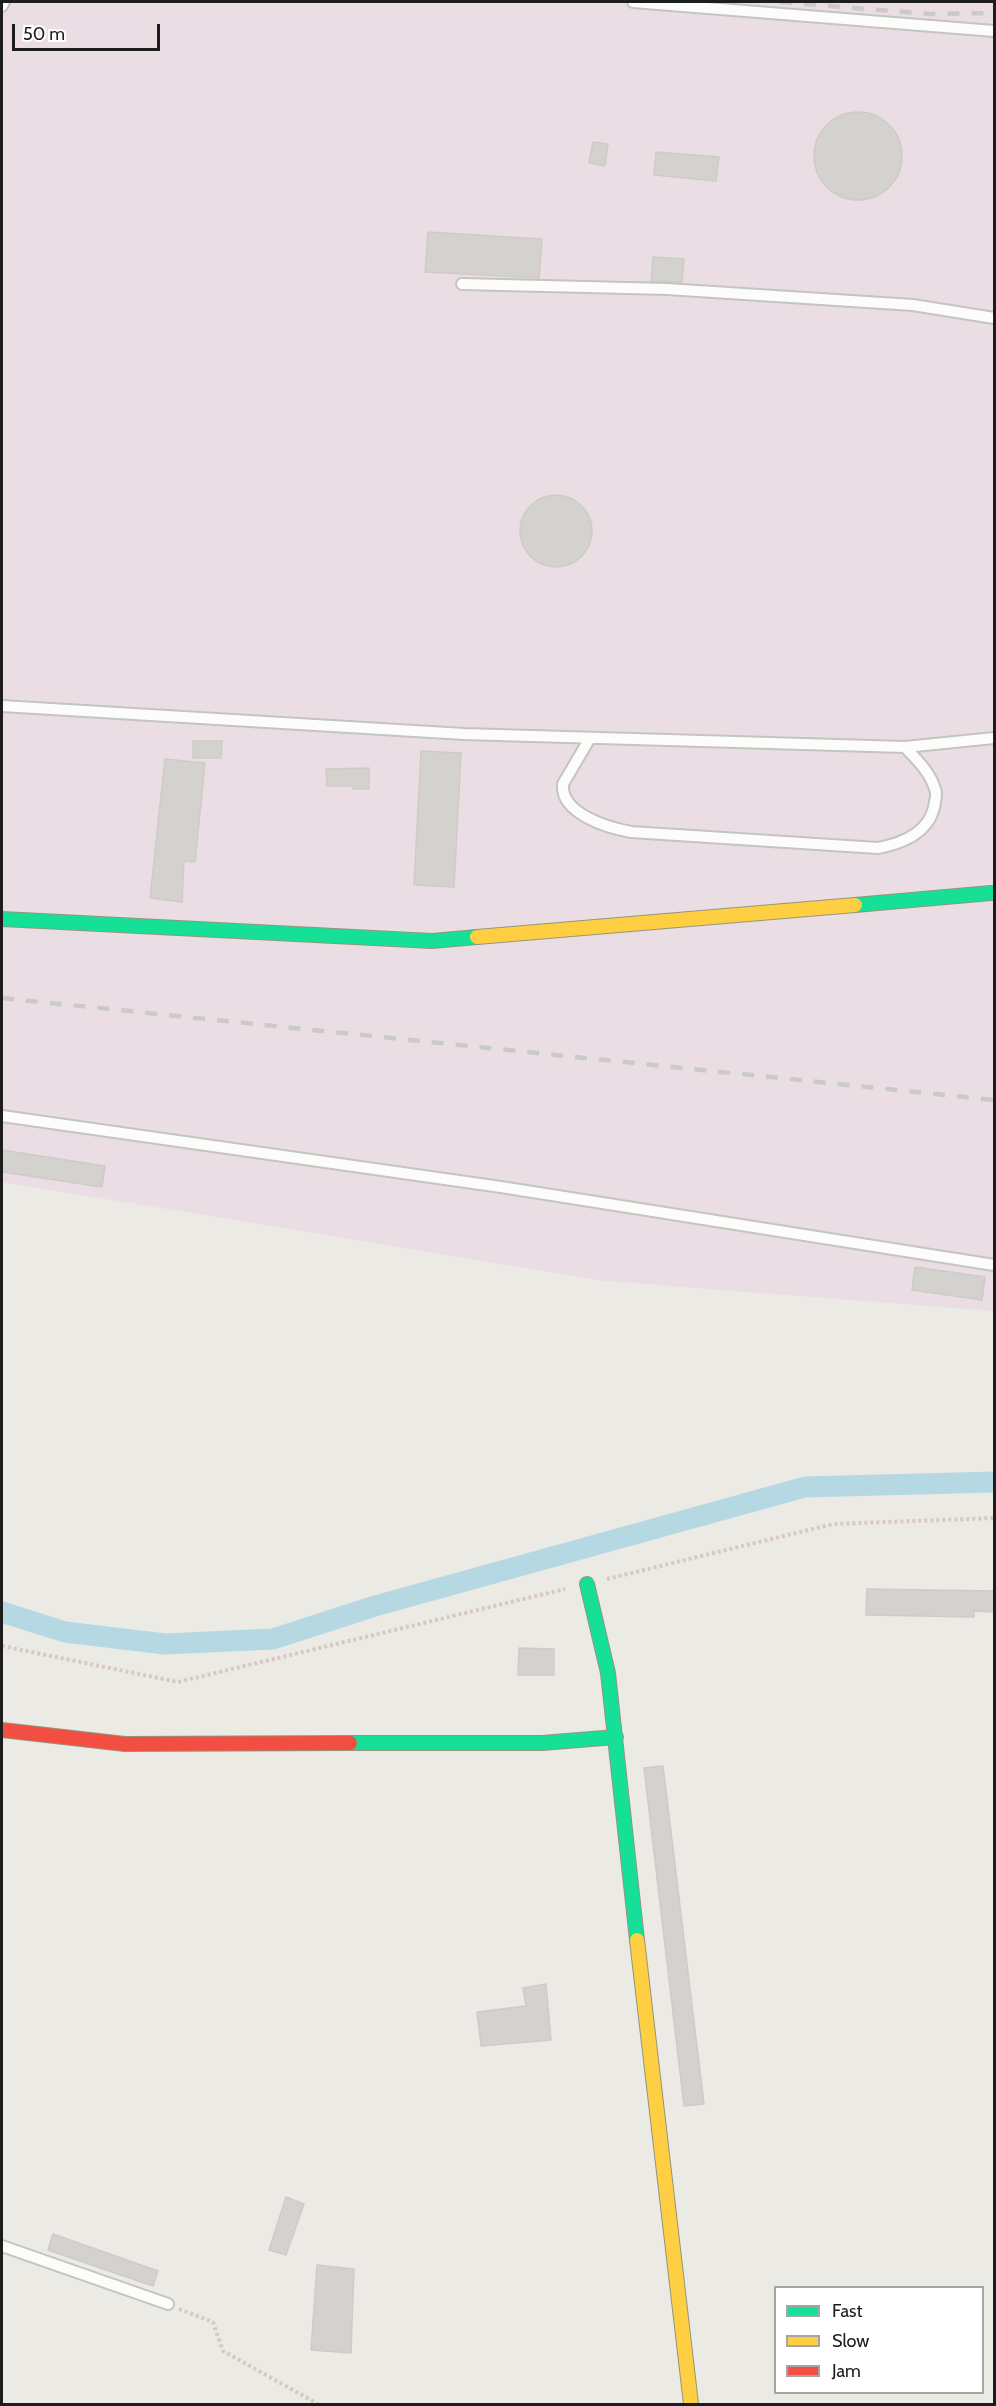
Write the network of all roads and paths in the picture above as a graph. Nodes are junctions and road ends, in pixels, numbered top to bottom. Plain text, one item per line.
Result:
1 (4, 2) edge
2 (633, 2) edge
3 (2, 6) edge
4 (994, 31) edge
5 (462, 284) dead end
6 (994, 318) edge
7 (2, 706) edge
8 (590, 738) junction
9 (994, 738) edge
10 (905, 747) junction
11 (991, 893) dead end
12 (2, 919) edge
13 (2, 1116) edge
14 (994, 1265) edge
15 (994, 1518) edge
16 (587, 1584) junction
17 (2, 1646) edge
18 (2, 1730) edge
19 (616, 1737) junction
20 (2, 2246) edge
21 (168, 2304) joint
22 (318, 2404) edge
23 (691, 2404) edge

1 - 3 lane
2 - 4 lane
5 - 6 lane
7 - 8 lane
8 - 10 lane
8 - 10 lane
9 - 10 lane
11 - 12 street
13 - 14 lane
15 - 16 path
16 - 17 path
16 - 19 street
18 - 19 street
19 - 23 street
20 - 21 lane
21 - 22 path

